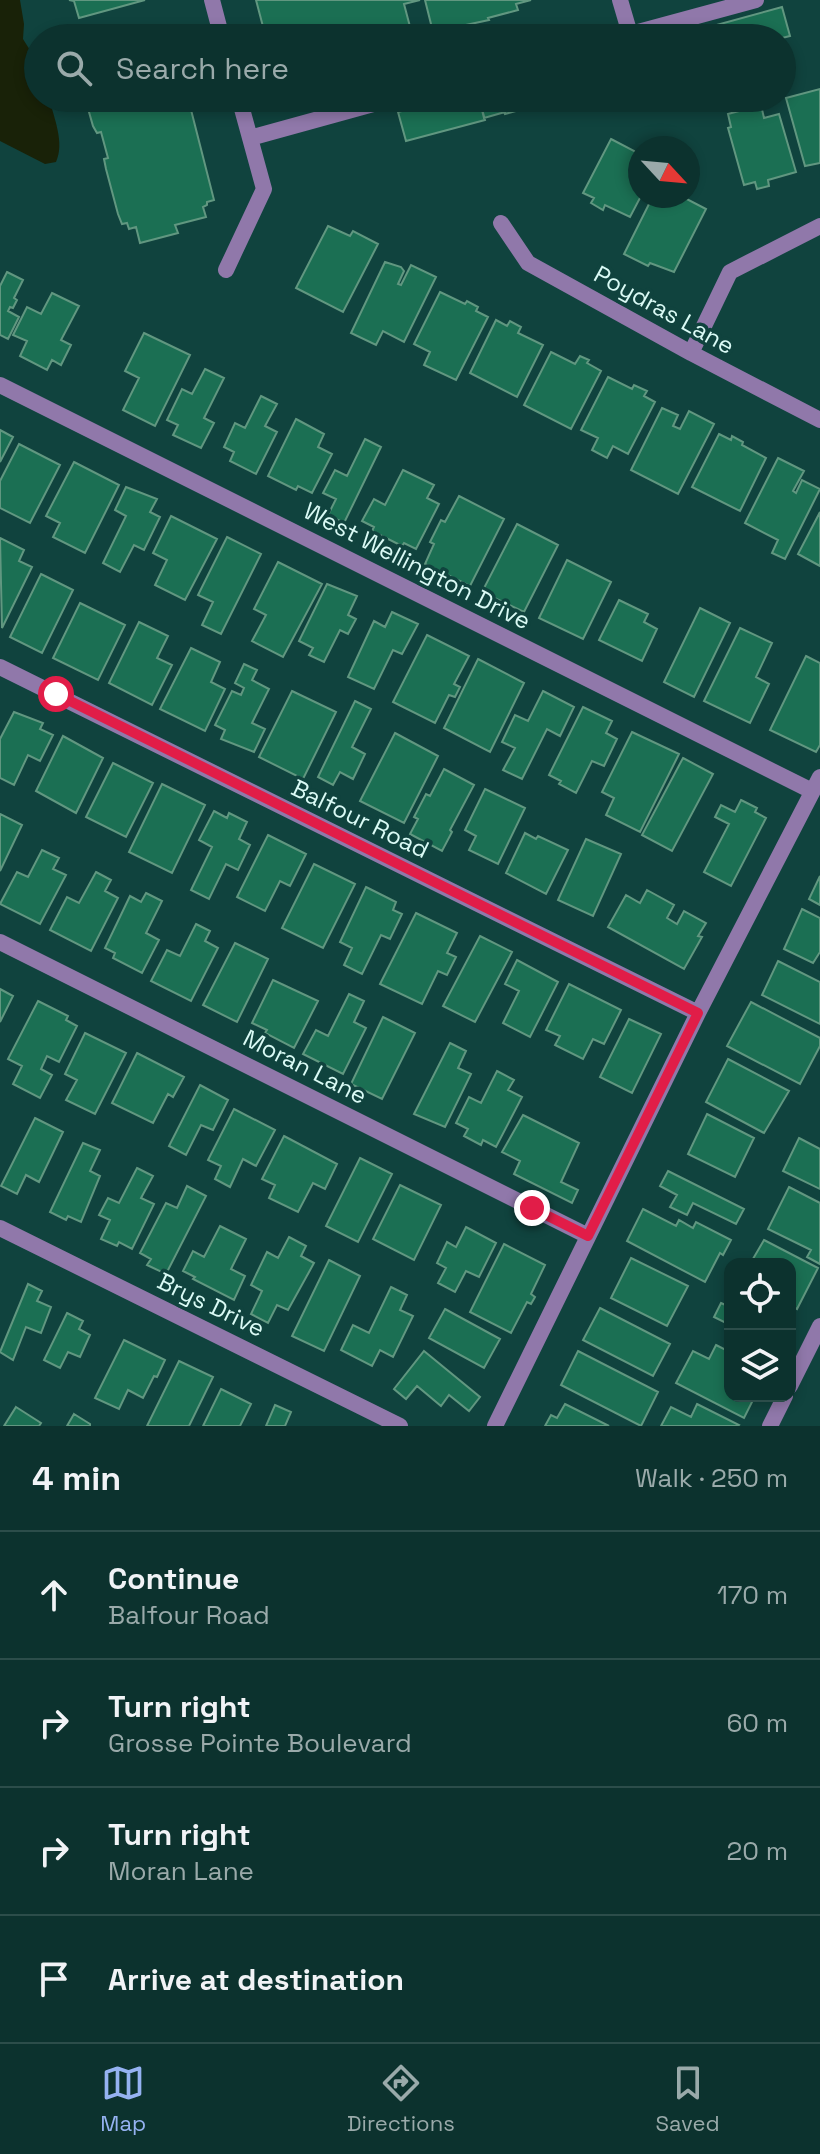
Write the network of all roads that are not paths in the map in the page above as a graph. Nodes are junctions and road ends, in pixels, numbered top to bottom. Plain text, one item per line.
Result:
1 (212, 0) edge
2 (620, 0) edge
3 (756, 0) edge
4 (218, 24) edge
5 (622, 24) edge
6 (667, 24) edge
7 (243, 112) edge
8 (344, 112) edge
9 (250, 138) junction
10 (501, 223) dead end
11 (820, 226) edge
12 (226, 270) dead end
13 (691, 353) junction
14 (0, 385) edge
15 (820, 420) edge
16 (0, 667) edge
17 (816, 784) edge
18 (0, 942) edge
19 (698, 1013) junction
20 (0, 1228) edge
21 (588, 1236) junction
22 (820, 1326) edge
23 (796, 1374) edge
24 (782, 1402) edge
25 (400, 1426) edge
26 (495, 1426) edge
27 (770, 1426) edge

1 - 4 street
2 - 5 street
3 - 6 street
7 - 9 street
8 - 9 street
9 - 12 street
10 - 13 street, Poydras Lane
11 - 13 street
13 - 15 street, Poydras Lane
14 - 17 street, West Wellington Drive
16 - 19 street, Balfour Road
17 - 19 street
18 - 21 street, Moran Lane
19 - 21 street
20 - 25 street, Brys Drive
21 - 26 street
22 - 23 street
24 - 27 street

